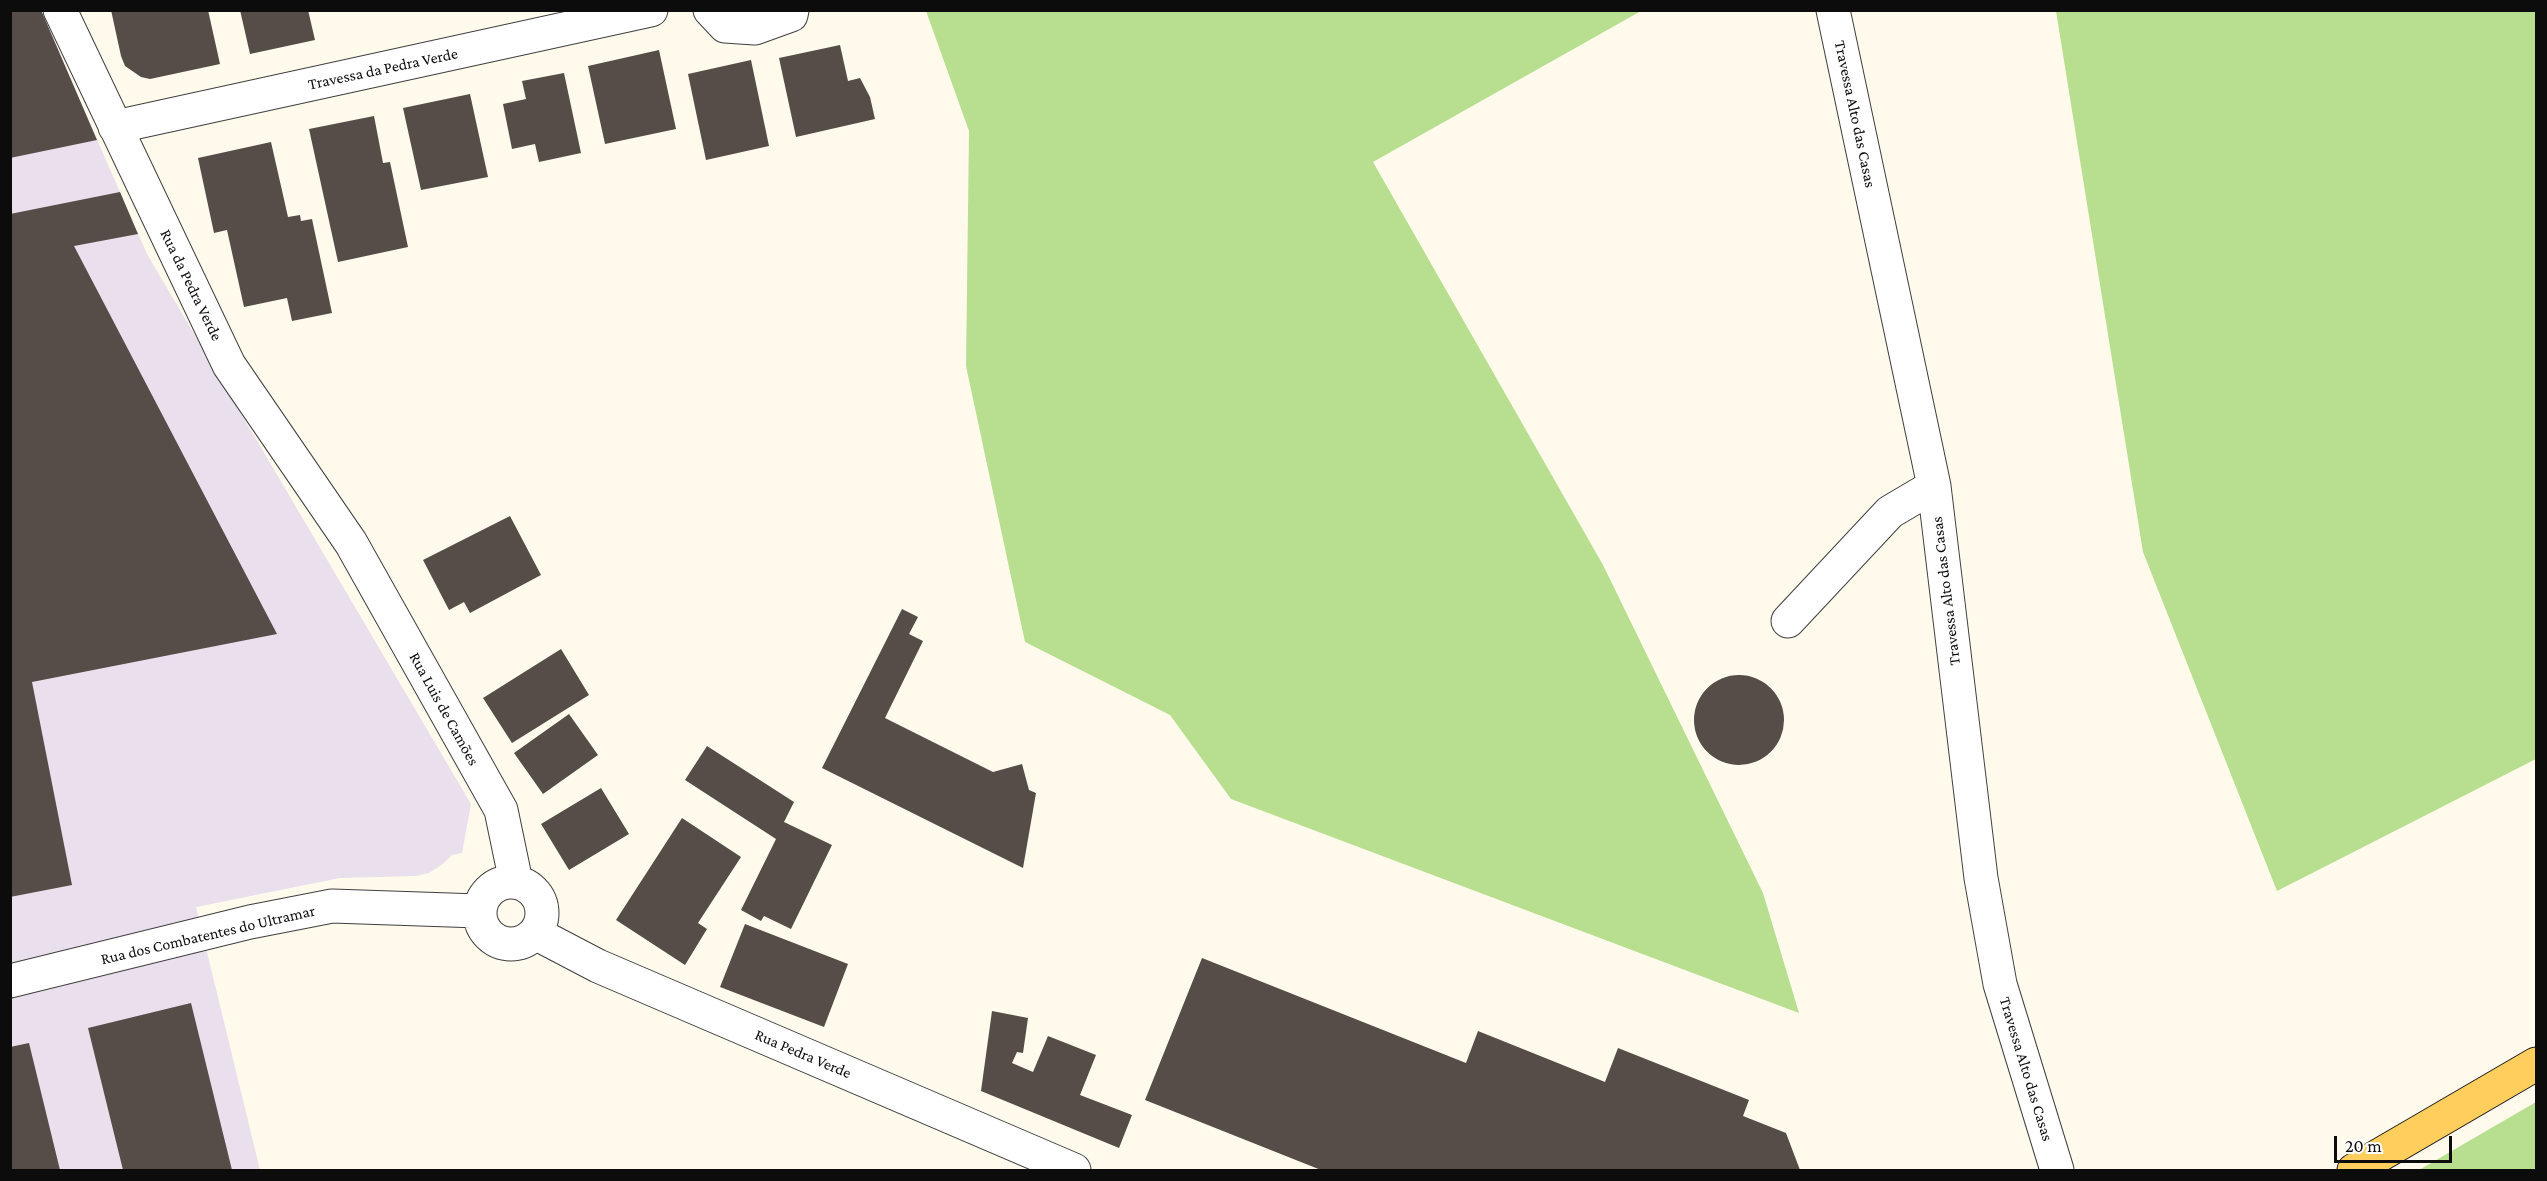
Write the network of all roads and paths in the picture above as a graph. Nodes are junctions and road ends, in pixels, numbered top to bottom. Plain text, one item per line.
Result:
1 (60, 10) edge
2 (651, 10) edge
3 (710, 10) edge
4 (792, 10) edge
5 (1833, 10) edge
6 (115, 127) junction
7 (1934, 486) junction
8 (351, 543) joint
9 (1788, 621) dead end
10 (516, 882) junction
11 (479, 911) junction
12 (535, 933) junction
13 (10, 981) edge
14 (2536, 1064) edge
15 (1074, 1170) edge
16 (2057, 1170) edge
17 (2354, 1170) edge

1 - 6 street, Rua da Pedra Verde
2 - 6 street, Travessa da Pedra Verde
3 - 4 street
5 - 7 street, Travessa Alto das Casas
6 - 8 street, Rua da Pedra Verde
7 - 9 street
7 - 16 street, Travessa Alto das Casas
8 - 10 street, Rua Luis de Camões
10 - 11 street
10 - 12 street
11 - 12 street
11 - 13 street, Rua dos Combatentes do Ultramar
12 - 15 street, Rua Pedra Verde
14 - 17 main road

